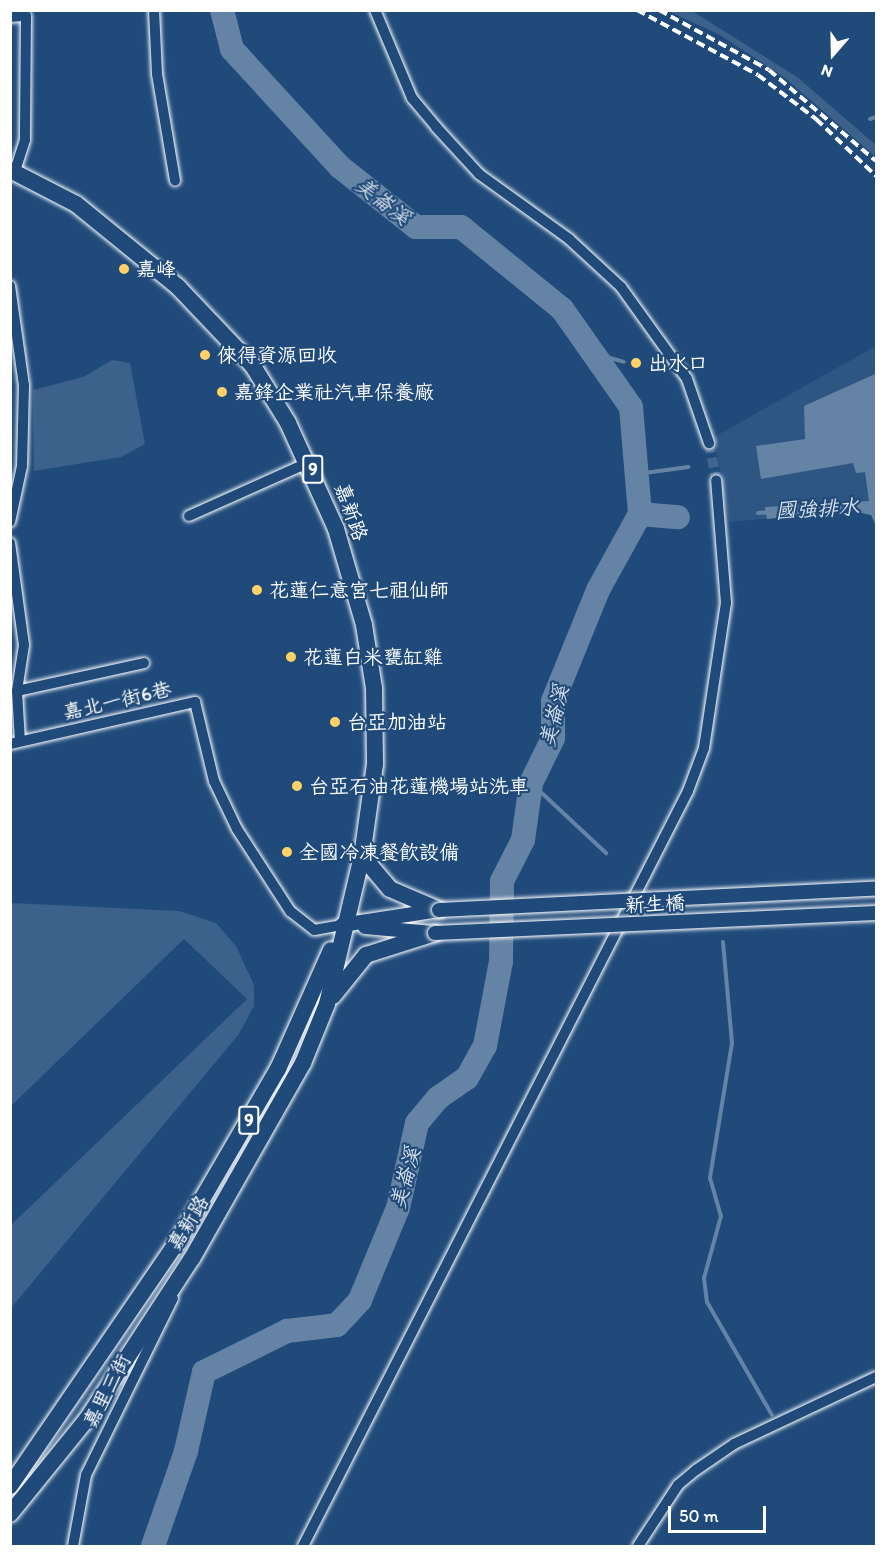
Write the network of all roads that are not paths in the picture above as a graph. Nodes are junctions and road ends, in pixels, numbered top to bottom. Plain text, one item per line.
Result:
1 (154, 10) edge
2 (375, 10) edge
3 (10, 17) edge
4 (13, 171) edge
5 (175, 180) dead end
6 (10, 286) edge
7 (13, 310) edge
8 (708, 443) tunnel mouth
9 (310, 462) junction
10 (716, 480) tunnel mouth
11 (189, 516) dead end
12 (10, 522) edge
13 (10, 543) edge
14 (144, 663) dead end
15 (17, 691) junction
16 (15, 743) edge
17 (362, 856) junction
18 (876, 889) edge
19 (439, 910) junction
20 (876, 913) edge
21 (342, 924) junction
22 (435, 933) junction
23 (327, 1004) junction
24 (192, 1258) junction
25 (876, 1377) edge
26 (10, 1486) edge
27 (10, 1514) edge
28 (73, 1546) edge
29 (303, 1546) edge
30 (638, 1546) edge

1 - 5 street
2 - 8 street
3 - 4 street
4 - 9 main road, 嘉新路 / 9
6 - 7 street
7 - 12 street
9 - 11 street
9 - 17 main road, 嘉新路 / 9
10 - 29 street
13 - 15 street
14 - 15 street
15 - 16 street
16 - 21 street, 嘉北一街6巷
17 - 19 main road
17 - 21 main road, 嘉新路 / 9
18 - 19 street, 新生橋, bridge
19 - 21 street, 新生橋
20 - 22 street, 新生橋, bridge
21 - 22 street, 新生橋
21 - 23 main road, 嘉新路 / 9
21 - 26 main road, 嘉新路 / 9
22 - 23 main road
23 - 24 main road, 嘉新路 / 9
24 - 27 main road, 嘉新路 / 9
24 - 28 street, 嘉里三街
25 - 30 street

